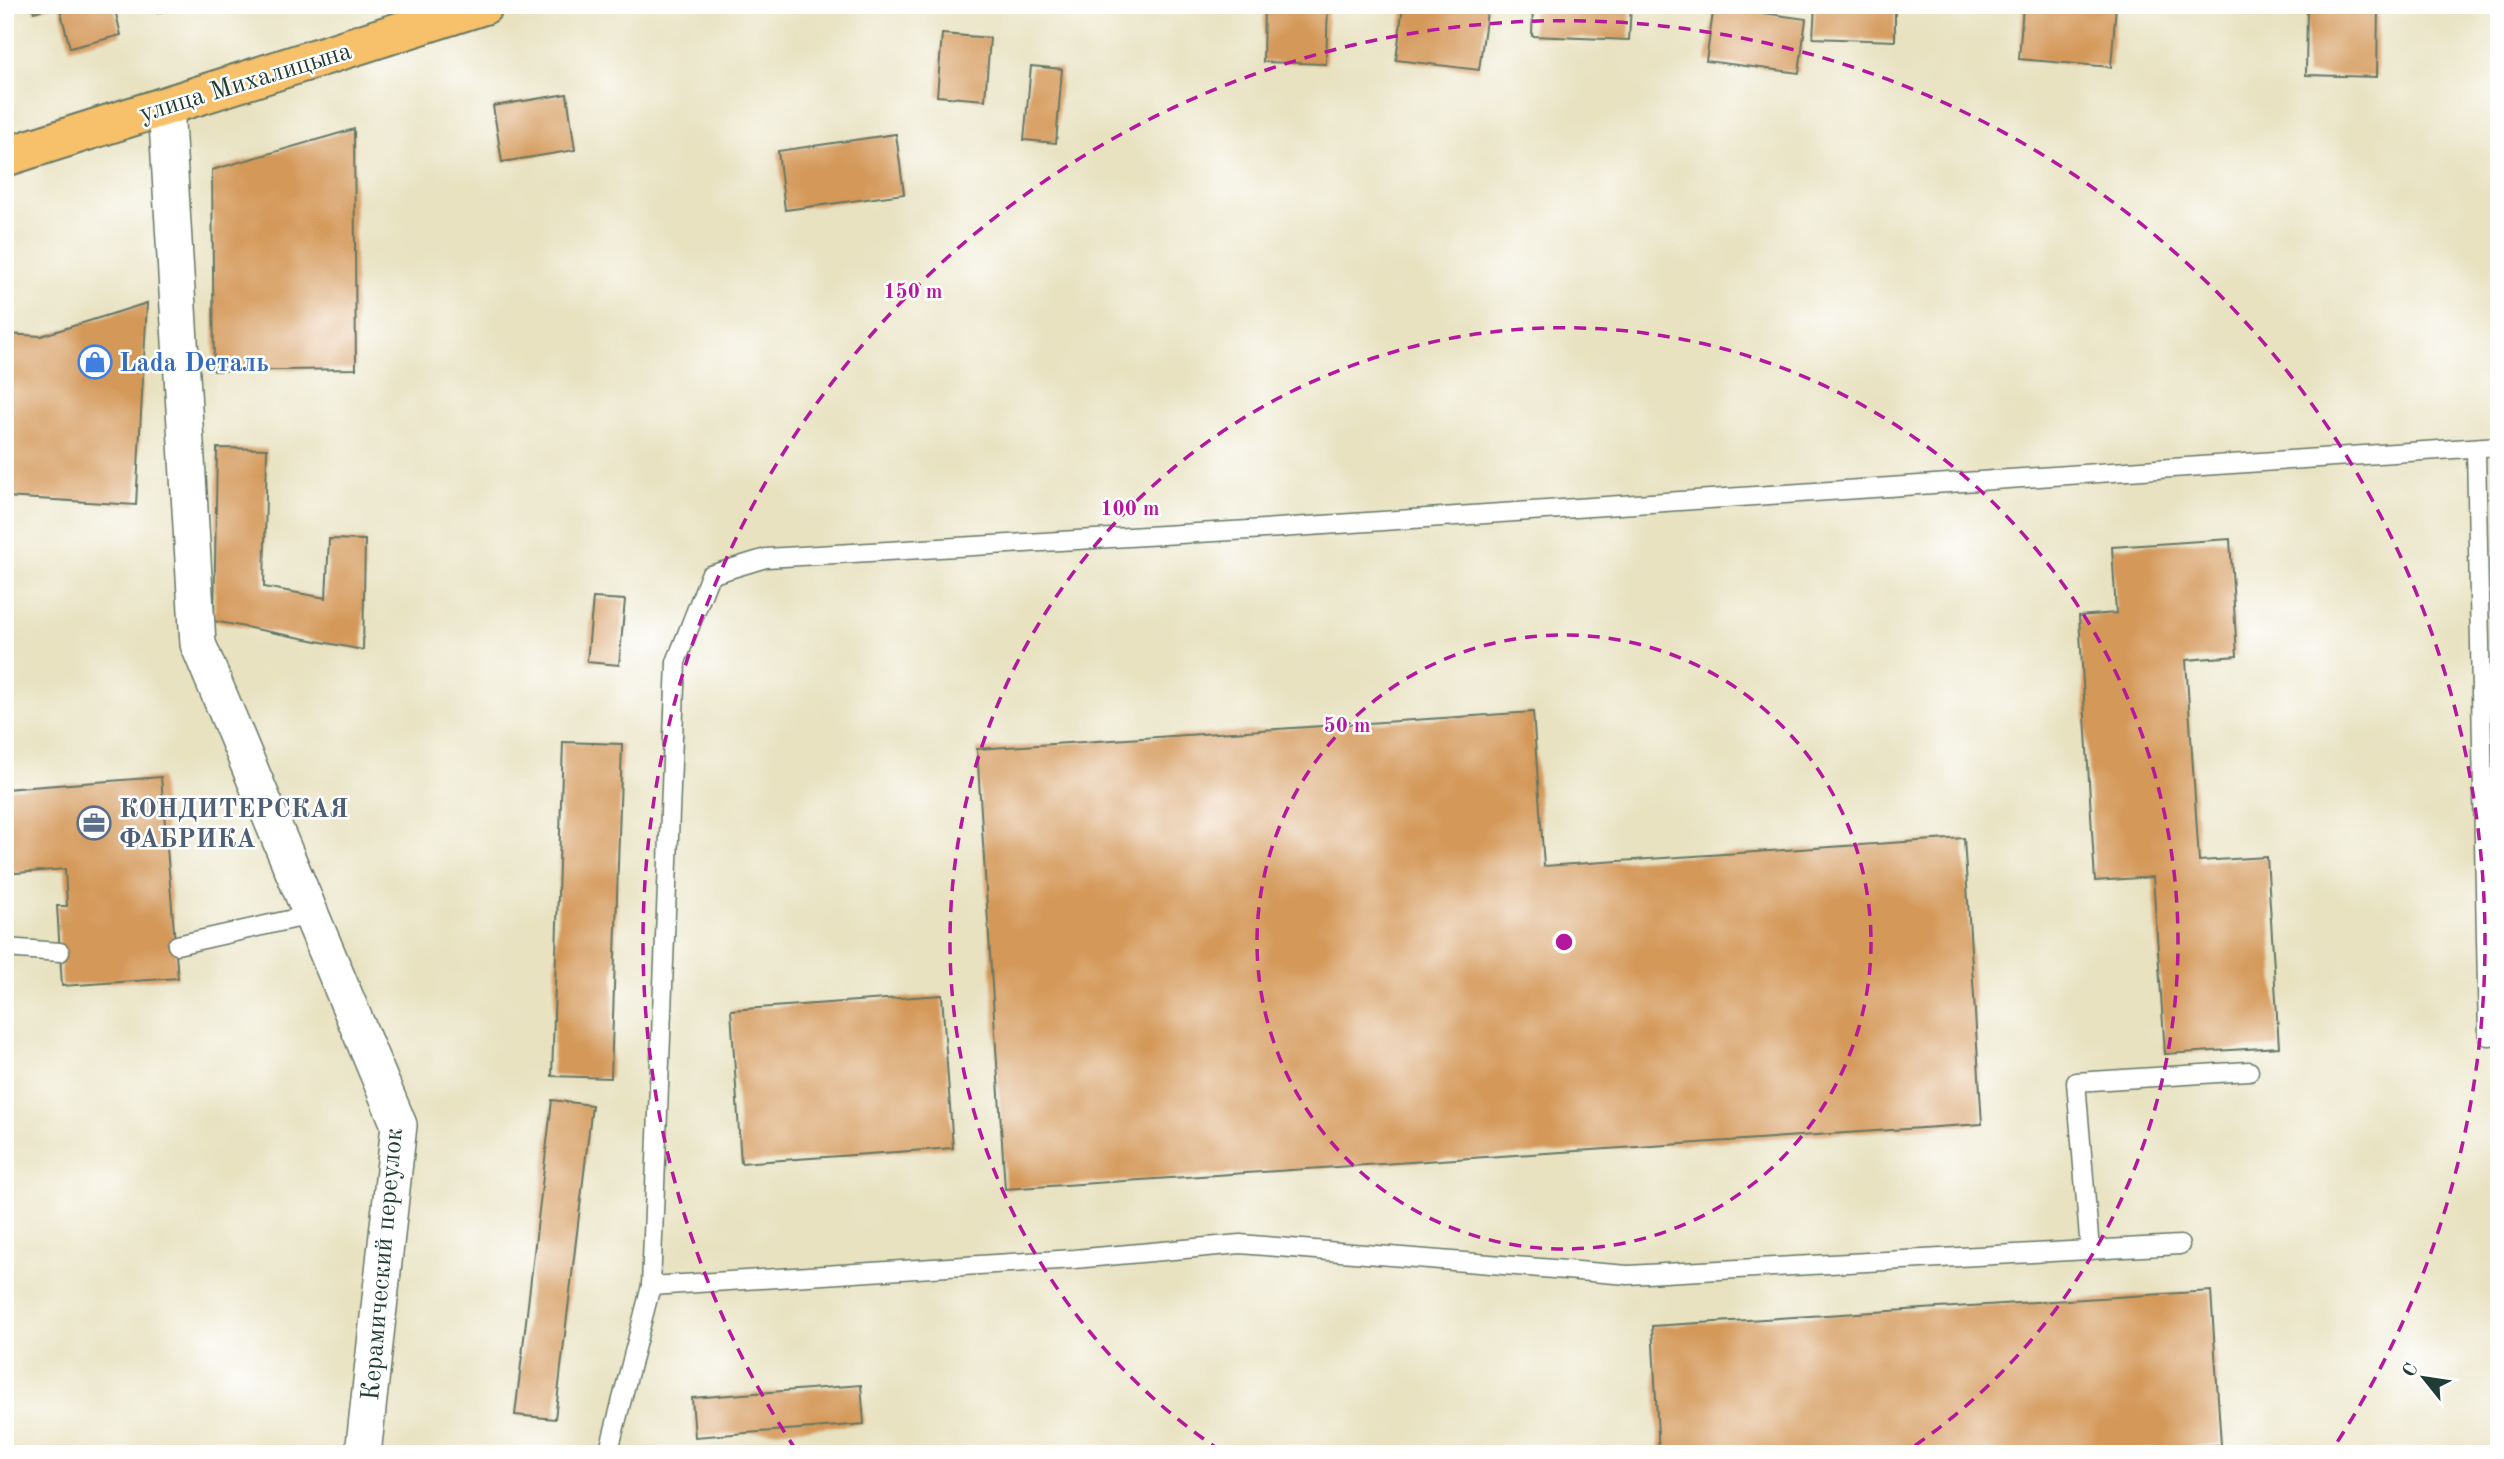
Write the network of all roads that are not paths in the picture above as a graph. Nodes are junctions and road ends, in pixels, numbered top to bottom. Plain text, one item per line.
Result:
1 (484, 5) edge
2 (166, 106) junction
3 (5, 157) edge
4 (2499, 446) edge
5 (2476, 448) junction
6 (311, 915) junction
7 (177, 945) dead end
8 (5, 948) edge
9 (60, 952) dead end
10 (2499, 1035) edge
11 (2249, 1071) dead end
12 (2180, 1245) dead end
13 (2090, 1250) junction
14 (652, 1286) junction
15 (363, 1454) edge
16 (608, 1454) edge

1 - 2 main road, улица Михалицына
2 - 3 main road, улица Михалицына
2 - 6 street, Керамический переулок
4 - 5 lane
5 - 10 lane
5 - 14 lane
6 - 7 lane
6 - 15 street, Керамический переулок
8 - 9 lane
11 - 13 lane
12 - 13 lane
13 - 14 lane
14 - 16 lane

